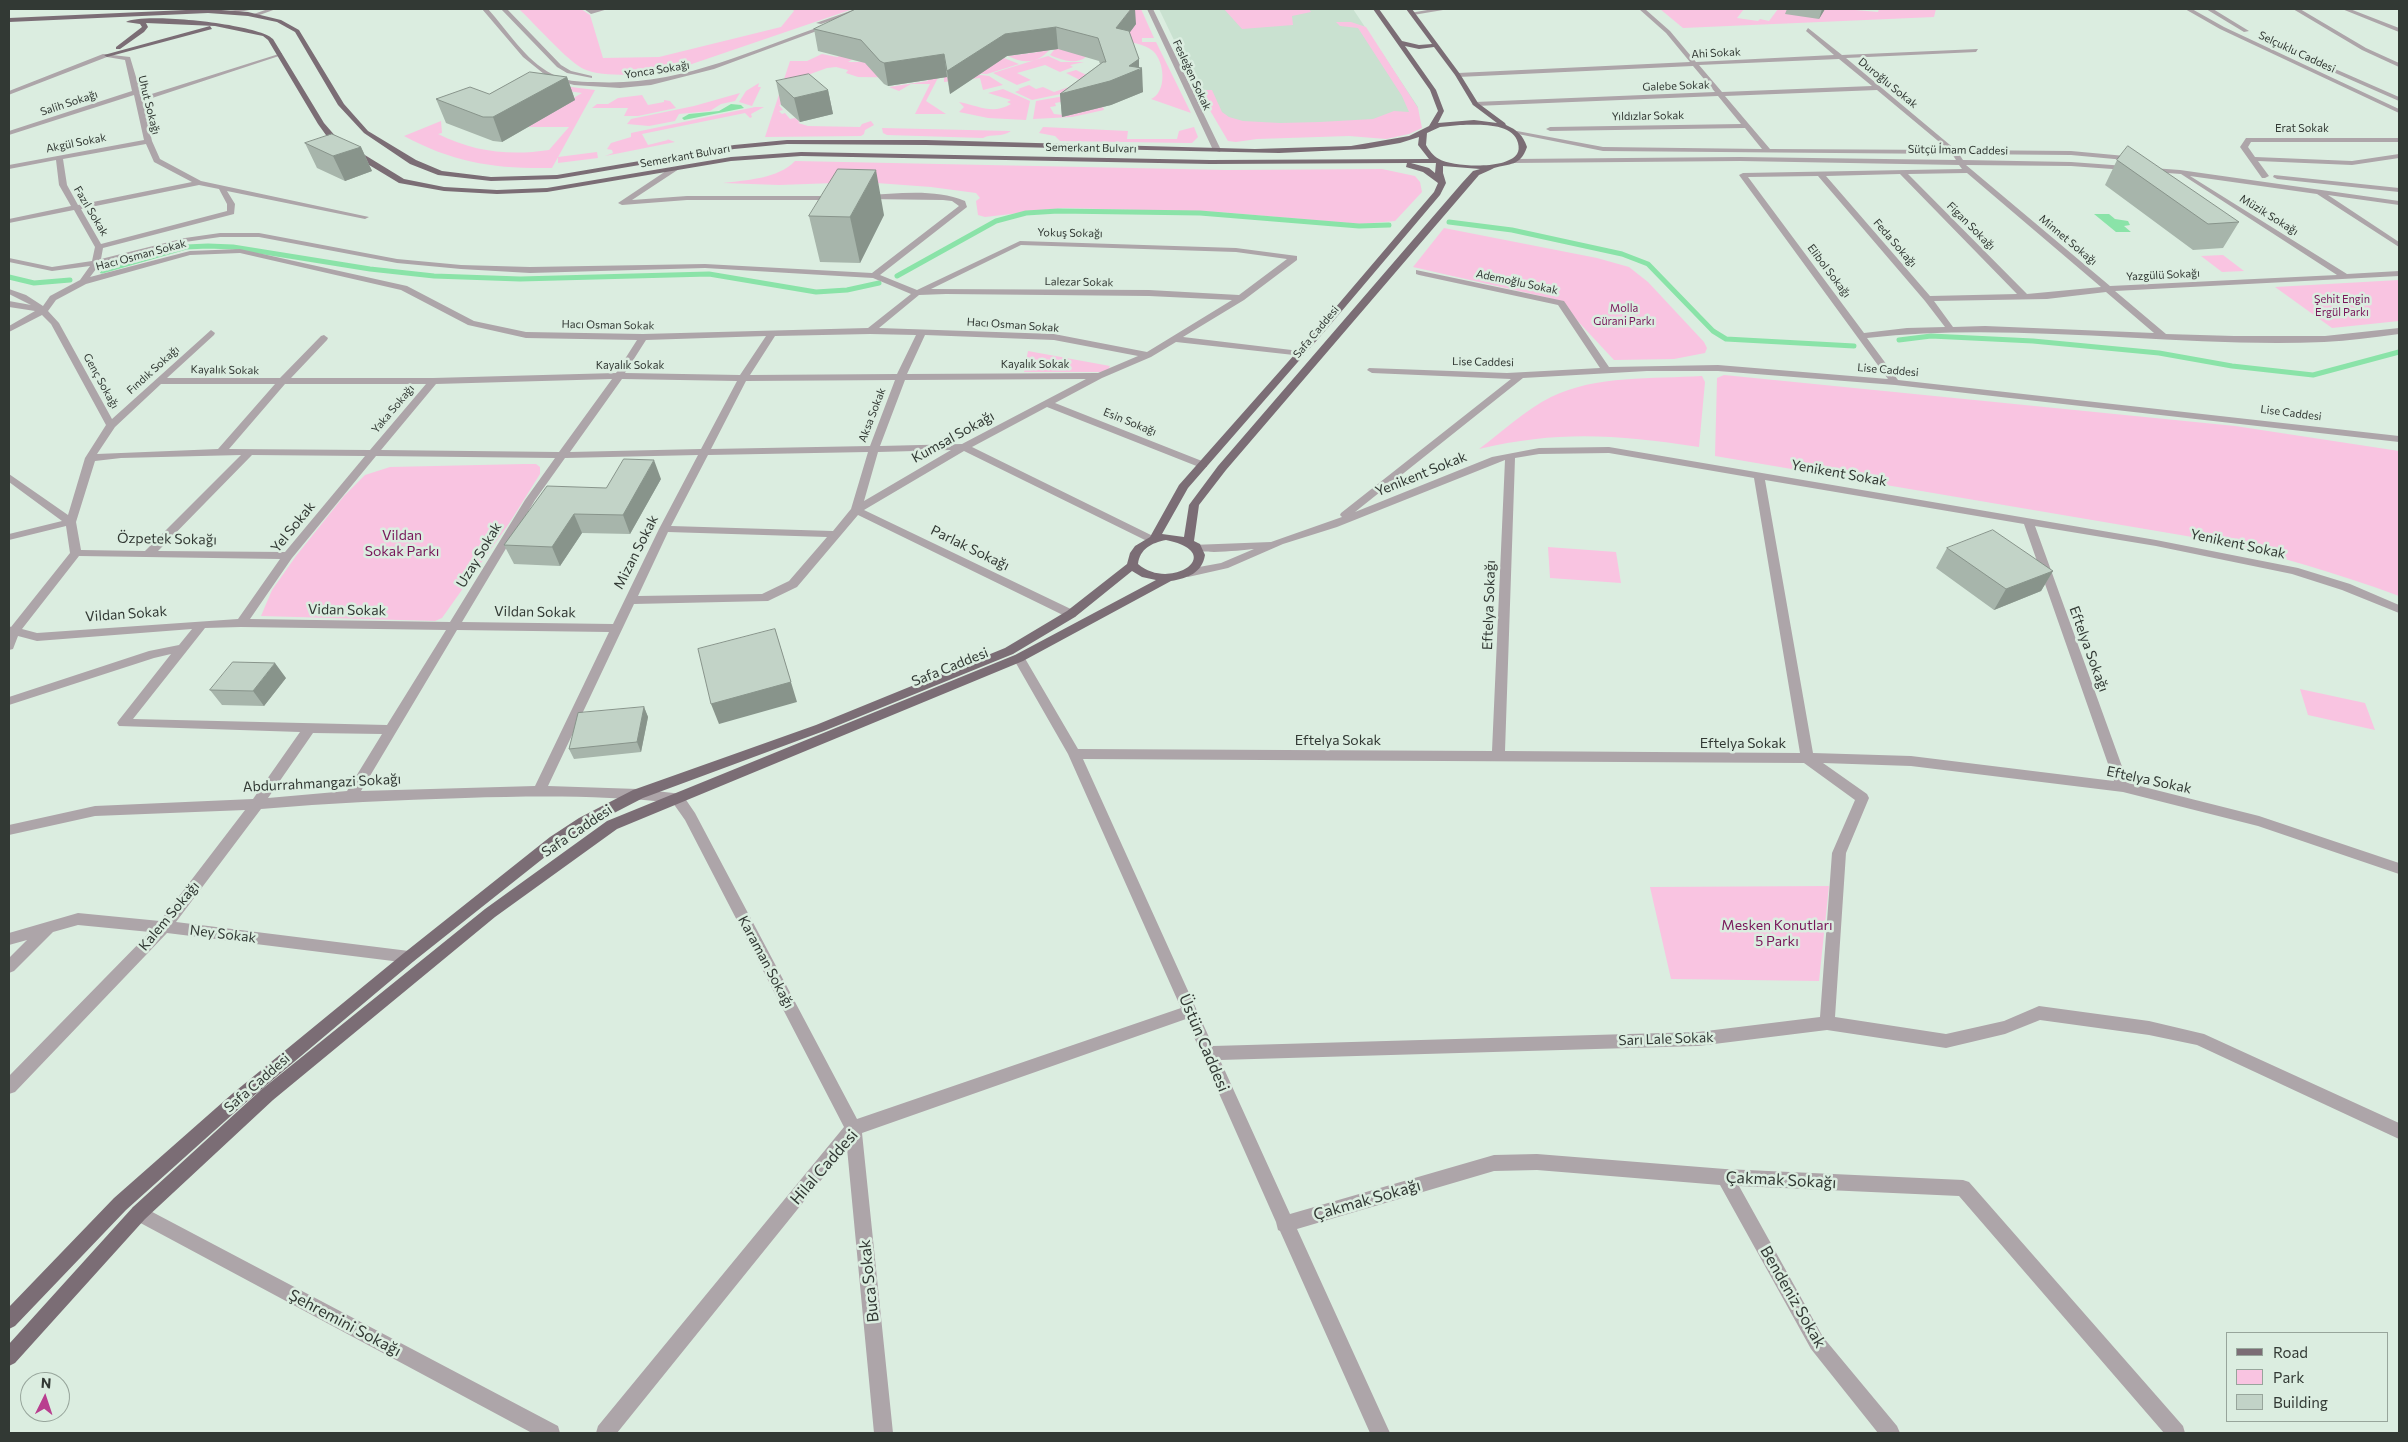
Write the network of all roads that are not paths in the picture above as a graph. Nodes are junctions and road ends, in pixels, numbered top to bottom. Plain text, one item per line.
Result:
1 (272, 9) edge
2 (485, 9) edge
3 (504, 9) edge
4 (587, 9) edge
5 (605, 9) edge
6 (861, 9) edge
7 (1150, 9) edge
8 (1376, 9) edge
9 (1446, 9) edge
10 (1642, 9) edge
11 (2188, 9) edge
12 (2209, 9) edge
13 (2296, 9) edge
14 (2345, 9) edge
15 (215, 11) junction
16 (1411, 11) edge
17 (253, 12) edge
18 (872, 12) edge
19 (9, 20) edge
20 (142, 22) junction
21 (185, 23) junction
22 (221, 26) junction
23 (9, 28) edge
24 (171, 29) dead end
25 (1808, 30) dead end
26 (2399, 30) edge
27 (164, 32) dead end
28 (2254, 34) dead end
29 (1402, 43) junction
30 (1436, 45) junction
31 (1976, 50) dead end
32 (280, 54) junction
33 (106, 55) junction
34 (1840, 56) junction
35 (2305, 57) dead end
36 (1694, 64) junction
37 (2399, 65) edge
38 (568, 71) junction
39 (1458, 75) junction
40 (551, 77) junction
41 (542, 80) edge
42 (1878, 88) junction
43 (136, 92) junction
44 (9, 93) edge
45 (1719, 94) junction
46 (140, 100) junction
47 (2399, 100) edge
48 (1475, 104) junction
49 (2398, 109) edge
50 (1746, 126) junction
51 (1432, 127) junction
52 (1509, 128) junction
53 (1550, 129) dead end
54 (9, 133) edge
55 (1424, 133) junction
56 (1517, 133) junction
57 (2399, 140) edge
58 (148, 141) junction
59 (1370, 145) junction
60 (1217, 150) junction
61 (1768, 150) junction
62 (1953, 151) junction
63 (2399, 156) edge
64 (59, 158) junction
65 (2253, 159) junction
66 (2147, 160) edge
67 (1438, 161) junction
68 (1513, 161) junction
69 (1959, 161) junction
70 (1379, 162) junction
71 (2165, 162) dead end
72 (1498, 166) junction
73 (9, 167) edge
74 (675, 168) junction
75 (1901, 171) junction
76 (1968, 171) junction
77 (2180, 172) junction
78 (1820, 174) junction
79 (2265, 176) junction
80 (1440, 179) junction
81 (199, 183) junction
82 (221, 187) junction
83 (2399, 190) edge
84 (2317, 192) junction
85 (842, 198) edge
86 (852, 198) edge
87 (2399, 203) edge
88 (74, 208) junction
89 (366, 217) dead end
90 (9, 221) edge
91 (2399, 245) edge
92 (100, 248) junction
93 (1294, 258) joint
94 (9, 260) edge
95 (96, 262) junction
96 (1419, 272) dead end
97 (2399, 274) edge
98 (874, 276) junction
99 (2346, 277) junction
100 (83, 282) junction
101 (2108, 288) junction
102 (9, 290) edge
103 (917, 293) junction
104 (2025, 297) junction
105 (1241, 298) junction
106 (1928, 299) junction
107 (9, 304) edge
108 (44, 310) junction
109 (9, 329) edge
110 (1951, 330) junction
111 (870, 331) junction
112 (2399, 331) edge
113 (773, 332) junction
114 (211, 333) dead end
115 (921, 333) junction
116 (1863, 336) junction
117 (2163, 336) junction
118 (643, 337) junction
119 (324, 338) dead end
120 (1175, 339) junction
121 (1300, 354) junction
122 (1148, 355) junction
123 (1372, 370) dead end
124 (1606, 370) junction
125 (1521, 375) junction
126 (619, 376) junction
127 (900, 376) junction
128 (1099, 376) junction
129 (743, 378) junction
130 (160, 381) junction
131 (433, 381) junction
132 (282, 382) junction
133 (1895, 382) junction
134 (1047, 403) junction
135 (111, 424) junction
136 (2399, 439) edge
137 (964, 447) junction
138 (872, 450) junction
139 (221, 452) junction
140 (249, 453) junction
141 (373, 454) junction
142 (704, 454) junction
143 (561, 455) junction
144 (1510, 456) junction
145 (90, 458) junction
146 (1203, 465) junction
147 (1759, 474) junction
148 (9, 477) edge
149 (856, 510) junction
150 (2028, 521) junction
151 (70, 522) junction
152 (1333, 525) junction
153 (664, 529) junction
154 (837, 534) junction
155 (9, 537) edge
156 (1153, 538) junction
157 (1279, 542) junction
158 (1192, 544) junction
159 (76, 553) junction
160 (148, 554) junction
161 (288, 556) junction
162 (1132, 565) junction
163 (1188, 573) junction
164 (1166, 579) junction
165 (629, 600) junction
166 (2399, 609) edge
167 (1071, 614) junction
168 (241, 623) junction
169 (202, 624) junction
170 (454, 626) junction
171 (616, 628) junction
172 (12, 630) edge
173 (9, 646) edge
174 (183, 648) junction
175 (1019, 658) junction
176 (9, 701) edge
177 (310, 729) junction
178 (390, 730) junction
179 (1074, 754) junction
180 (1498, 756) junction
181 (1807, 758) junction
182 (2123, 788) junction
183 (538, 792) junction
184 (638, 794) junction
185 (351, 796) junction
186 (678, 798) junction
187 (257, 804) junction
188 (9, 830) edge
189 (2399, 868) edge
190 (49, 927) junction
191 (164, 927) junction
192 (9, 939) edge
193 (409, 957) junction
194 (9, 966) edge
195 (1190, 1011) junction
196 (1827, 1022) junction
197 (1207, 1053) junction
198 (9, 1086) edge
199 (853, 1128) junction
200 (2399, 1131) edge
201 (1725, 1177) junction
202 (120, 1204) junction
203 (139, 1213) junction
204 (1284, 1224) junction
205 (9, 1320) edge
206 (9, 1357) edge
207 (551, 1433) edge
208 (605, 1433) edge
209 (884, 1433) edge
210 (1380, 1433) edge
211 (1890, 1433) edge
212 (2176, 1433) edge

1 - 17 street
2 - 40 street, Yonca Sokağı
3 - 38 street, Yonca Sokağı
4 - 5 street
6 - 38 street, Yonca Sokağı
7 - 60 street, Fesleğen Sokak
8 - 29 main road
9 - 16 street
10 - 36 street
11 - 49 street, Selçuklu Caddesi
12 - 28 street, Selçuklu Caddesi
13 - 37 street
14 - 26 street
15 - 17 main road, Semerkant Bulvarı
15 - 19 main road, Semerkant Bulvarı
15 - 21 main road
16 - 30 main road
17 - 22 main road
17 - 60 main road, Semerkant Bulvarı
18 - 40 street, Yonca Sokağı
20 - 21 main road, Semerkant Bulvarı
20 - 23 main road, Semerkant Bulvarı
20 - 33 main road
21 - 22 main road, Semerkant Bulvarı
21 - 24 main road
22 - 32 main road, Semerkant Bulvarı
22 - 33 main road
25 - 34 street, Duroğlu Sokak
27 - 33 main road
29 - 30 main road
29 - 51 main road
30 - 39 main road
31 - 34 street, Ahi Sokak
32 - 46 street
32 - 74 main road, Semerkant Bulvarı
33 - 43 street, Uhut Sokağı
33 - 44 street
34 - 36 street, Ahi Sokak
34 - 42 street, Duroğlu Sokak
35 - 47 street, Selçuklu Caddesi
36 - 39 street, Ahi Sokak
36 - 45 street
38 - 40 street
39 - 48 main road
40 - 41 street
42 - 45 street, Galebe Sokak
42 - 62 street, Duroğlu Sokak
43 - 46 street, Uhut Sokağı
43 - 54 street, Salih Sokağı
45 - 48 street, Galebe Sokak
45 - 50 street
46 - 58 street, Uhut Sokağı
48 - 52 main road
50 - 53 street, Yıldızlar Sokak
50 - 61 street
51 - 52 main road
51 - 55 main road, Semerkant Bulvarı
52 - 56 main road
55 - 59 main road, Semerkant Bulvarı
55 - 67 main road
56 - 61 street, Sütçü İmam Caddesi
56 - 68 main road
57 - 65 street, Erat Sokak
58 - 64 street, Akgül Sokak
58 - 81 street, Uhut Sokağı
59 - 60 main road, Semerkant Bulvarı
59 - 70 main road
61 - 62 street, Sütçü İmam Caddesi
62 - 66 street, Sütçü İmam Caddesi
62 - 69 street, Duroğlu Sokak
63 - 65 street
64 - 73 street, Akgül Sokak
64 - 88 street, Fazıl Sokak
65 - 79 street, Erat Sokak
67 - 70 main road, Semerkant Bulvarı
67 - 72 main road, Semerkant Bulvarı
67 - 80 main road, Safa Caddesi
68 - 69 street, Sütçü İmam Caddesi
68 - 72 main road
69 - 76 street, Minnet Sokağı
69 - 77 street, Sütçü İmam Caddesi
70 - 74 main road, Semerkant Bulvarı
70 - 80 main road
71 - 79 street
72 - 158 main road, Safa Caddesi
74 - 85 street
75 - 76 street
75 - 78 street
75 - 104 street, Figan Sokağı
76 - 101 street, Minnet Sokağı
77 - 84 street, Sütçü İmam Caddesi
77 - 99 street, Müzik Sokağı
78 - 106 street, Feda Sokağı
78 - 116 street, Elibol Sokağı
79 - 83 street
80 - 121 main road, Safa Caddesi
81 - 82 street
81 - 88 street
82 - 89 street
82 - 92 street
84 - 87 street, Sütçü İmam Caddesi
84 - 91 street
86 - 98 street
88 - 90 street
88 - 92 street, Fazıl Sokak
92 - 95 street, Fazıl Sokak
93 - 103 street, Yokuş Sokağı
93 - 105 street, Kumsal Sokağı
94 - 95 street
95 - 98 street
95 - 100 street, Fazıl Sokak
96 - 124 street, Ademoğlu Sokak
97 - 99 street, Yazgülü Sokağı
98 - 103 street
99 - 101 street, Yazgülü Sokağı
100 - 108 street, Fazıl Sokak
100 - 118 street, Hacı Osman Sokak
101 - 104 street, Yazgülü Sokağı
101 - 117 street, Minnet Sokağı
102 - 108 street, Genç Sokağı
103 - 105 street, Lalezar Sokak
103 - 111 street, Yokuş Sokağı
104 - 106 street, Yazgülü Sokağı
105 - 120 street, Kumsal Sokağı
106 - 110 street, Feda Sokağı
107 - 108 street
108 - 109 street, Fazıl Sokak
108 - 135 street, Genç Sokağı
110 - 116 street
110 - 117 street
111 - 113 street, Hacı Osman Sokak
111 - 115 street, Hacı Osman Sokak
112 - 117 street
113 - 118 street, Hacı Osman Sokak
113 - 129 street, Mizan Sokak
114 - 130 street, Fındık Sokağı
115 - 122 street, Hacı Osman Sokak
115 - 127 street, Aksa Sokak
116 - 133 street, Elibol Sokağı
118 - 126 street, Uzay Sokak
119 - 132 street
120 - 121 street
120 - 122 street, Kumsal Sokağı
121 - 146 main road, Safa Caddesi
122 - 128 street, Kumsal Sokağı
123 - 125 street, Lise Caddesi
124 - 125 street, Lise Caddesi
124 - 133 street, Lise Caddesi
125 - 152 street
126 - 129 street, Kayalık Sokak
126 - 131 street, Kayalık Sokak
126 - 143 street, Uzay Sokak
127 - 128 street, Kayalık Sokak
127 - 129 street, Kayalık Sokak
127 - 138 street, Aksa Sokak
128 - 134 street, Kumsal Sokağı
129 - 142 street, Mizan Sokak
130 - 132 street, Kayalık Sokak
130 - 135 street, Fındık Sokağı
131 - 132 street, Kayalık Sokak
131 - 141 street, Yaka Sokağı
132 - 139 street
133 - 136 street, Lise Caddesi
134 - 137 street, Kumsal Sokağı
134 - 146 street, Esin Sokağı
135 - 145 street, Genç Sokağı
137 - 138 street
137 - 149 street, Kumsal Sokağı
137 - 156 street
138 - 142 street
138 - 149 street, Aksa Sokak
139 - 140 street
139 - 145 street
140 - 141 street
140 - 160 street
141 - 143 street
141 - 161 street, Yel Sokak
142 - 143 street
142 - 153 street, Mizan Sokak
143 - 170 street, Uzay Sokak
144 - 147 street, Yenikent Sokak
144 - 152 street, Yenikent Sokak
144 - 180 street, Eftelya Sokağı
145 - 151 street, Genç Sokağı
146 - 156 main road, Safa Caddesi
147 - 150 street, Yenikent Sokak
147 - 181 street
148 - 151 street
149 - 154 street, Kumsal Sokağı
149 - 167 street, Parlak Sokağı
150 - 166 street, Yenikent Sokak
150 - 182 street, Eftelya Sokağı
151 - 155 street
151 - 159 street
152 - 157 street, Yenikent Sokak
153 - 154 street
153 - 165 street, Mizan Sokak
154 - 165 street, Kumsal Sokağı
156 - 158 main road
156 - 162 main road
157 - 158 street, Yenikent Sokak
157 - 163 street, Yenikent Sokak
158 - 163 main road
159 - 160 street, Özpetek Sokağı
159 - 172 street
160 - 161 street, Özpetek Sokağı
161 - 168 street, Yel Sokak
162 - 164 main road
162 - 167 main road, Safa Caddesi
163 - 164 main road
164 - 175 main road, Safa Caddesi
165 - 171 street, Mizan Sokak
167 - 184 main road, Safa Caddesi
168 - 169 street, Vildan Sokak
168 - 170 street, Vidan Sokak
169 - 172 street, Vildan Sokak
169 - 174 street
170 - 171 street, Vildan Sokak
170 - 178 street, Uzay Sokak
171 - 183 street, Mizan Sokak
172 - 173 street
174 - 176 street
174 - 177 street
175 - 179 street, Üstün Caddesi
175 - 186 main road, Safa Caddesi
177 - 178 street
177 - 187 street, Kalem Sokağı
178 - 185 street, Uzay Sokak
179 - 180 street, Eftelya Sokak
179 - 195 street, Üstün Caddesi
180 - 181 street, Eftelya Sokak
181 - 182 street, Eftelya Sokak
181 - 196 street
182 - 189 street, Eftelya Sokak
183 - 184 street, Abdurrahmangazi Sokağı
183 - 185 street, Abdurrahmangazi Sokağı
184 - 186 street, Abdurrahmangazi Sokağı
184 - 193 main road, Safa Caddesi
185 - 187 street, Abdurrahmangazi Sokağı
186 - 199 street, Karaman Sokağı
186 - 203 main road, Safa Caddesi
187 - 188 street, Abdurrahmangazi Sokağı
187 - 191 street, Kalem Sokağı
190 - 191 street, Ney Sokak
190 - 192 street, Ney Sokak
190 - 194 street
191 - 193 street, Ney Sokak
191 - 198 street, Kalem Sokağı
193 - 202 main road, Safa Caddesi
195 - 197 street, Üstün Caddesi
195 - 199 street, Hilal Caddesi
196 - 197 street, Sarı Lale Sokak
196 - 200 street, Sarı Lale Sokak
197 - 204 street, Üstün Caddesi
199 - 208 street, Hilal Caddesi
199 - 209 street, Buca Sokak
201 - 204 street, Çakmak Sokağı
201 - 211 street, Bendeniz Sokak
201 - 212 street, Çakmak Sokağı
202 - 203 main road
202 - 205 main road, Safa Caddesi
203 - 206 main road, Safa Caddesi
203 - 207 street, Şehremini Sokağı
204 - 210 street, Üstün Caddesi

